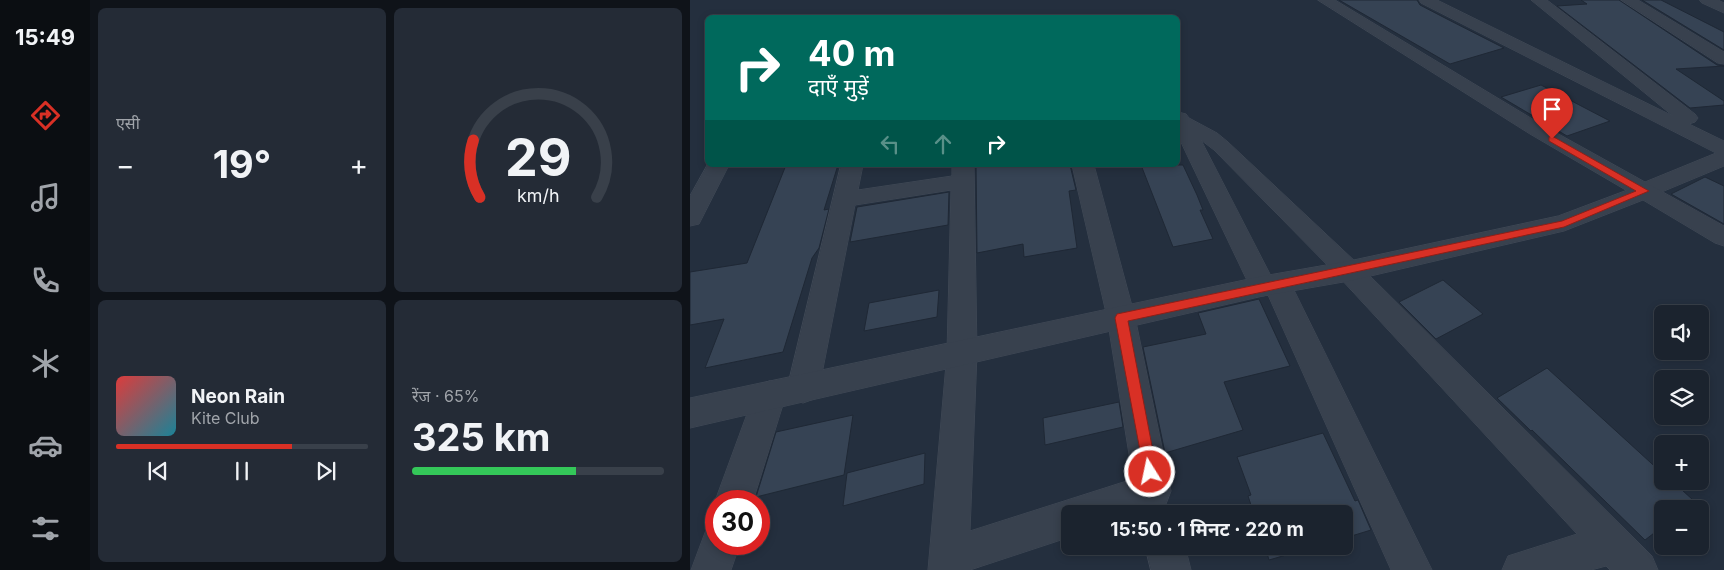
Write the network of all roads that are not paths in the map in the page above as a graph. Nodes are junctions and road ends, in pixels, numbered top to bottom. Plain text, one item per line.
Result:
1 (1325, 0) edge
2 (1426, 0) edge
3 (1455, 0) edge
4 (1538, 0) edge
5 (1628, 0) edge
6 (1707, 0) edge
7 (1724, 9) edge
8 (1471, 23) junction
9 (1724, 59) edge
10 (1180, 119) edge
11 (1180, 120) edge
12 (1724, 148) edge
13 (1724, 158) edge
14 (717, 167) edge
15 (852, 167) edge
16 (1083, 167) edge
17 (963, 173) edge
18 (1644, 191) junction
19 (844, 199) junction
20 (690, 218) edge
21 (1724, 237) edge
22 (1349, 271) junction
23 (1270, 285) junction
24 (1121, 318) junction
25 (962, 353) junction
26 (803, 389) junction
27 (770, 396) junction
28 (690, 414) edge
29 (738, 490) edge
30 (1156, 502) edge
31 (1138, 505) edge
32 (1061, 521) edge
33 (716, 555) edge
34 (1168, 555) edge
35 (1626, 557) edge
36 (948, 564) edge
37 (711, 570) edge
38 (1171, 570) edge
39 (1412, 570) edge
40 (1522, 570) edge

1 - 18 street
2 - 8 street
3 - 8 street
4 - 12 street
5 - 9 street
6 - 7 street
8 - 12 street
10 - 22 street
11 - 23 street
13 - 18 street
14 - 20 street
15 - 19 street
16 - 24 street
17 - 19 street
17 - 25 street
18 - 21 street
18 - 22 street
19 - 26 street
22 - 23 street
22 - 35 street
23 - 24 street
23 - 39 street
24 - 25 street
24 - 30 street
25 - 26 street
25 - 36 street
26 - 27 street
27 - 28 street
27 - 29 street
30 - 31 street
32 - 36 street
33 - 37 street
34 - 38 street
35 - 40 street

